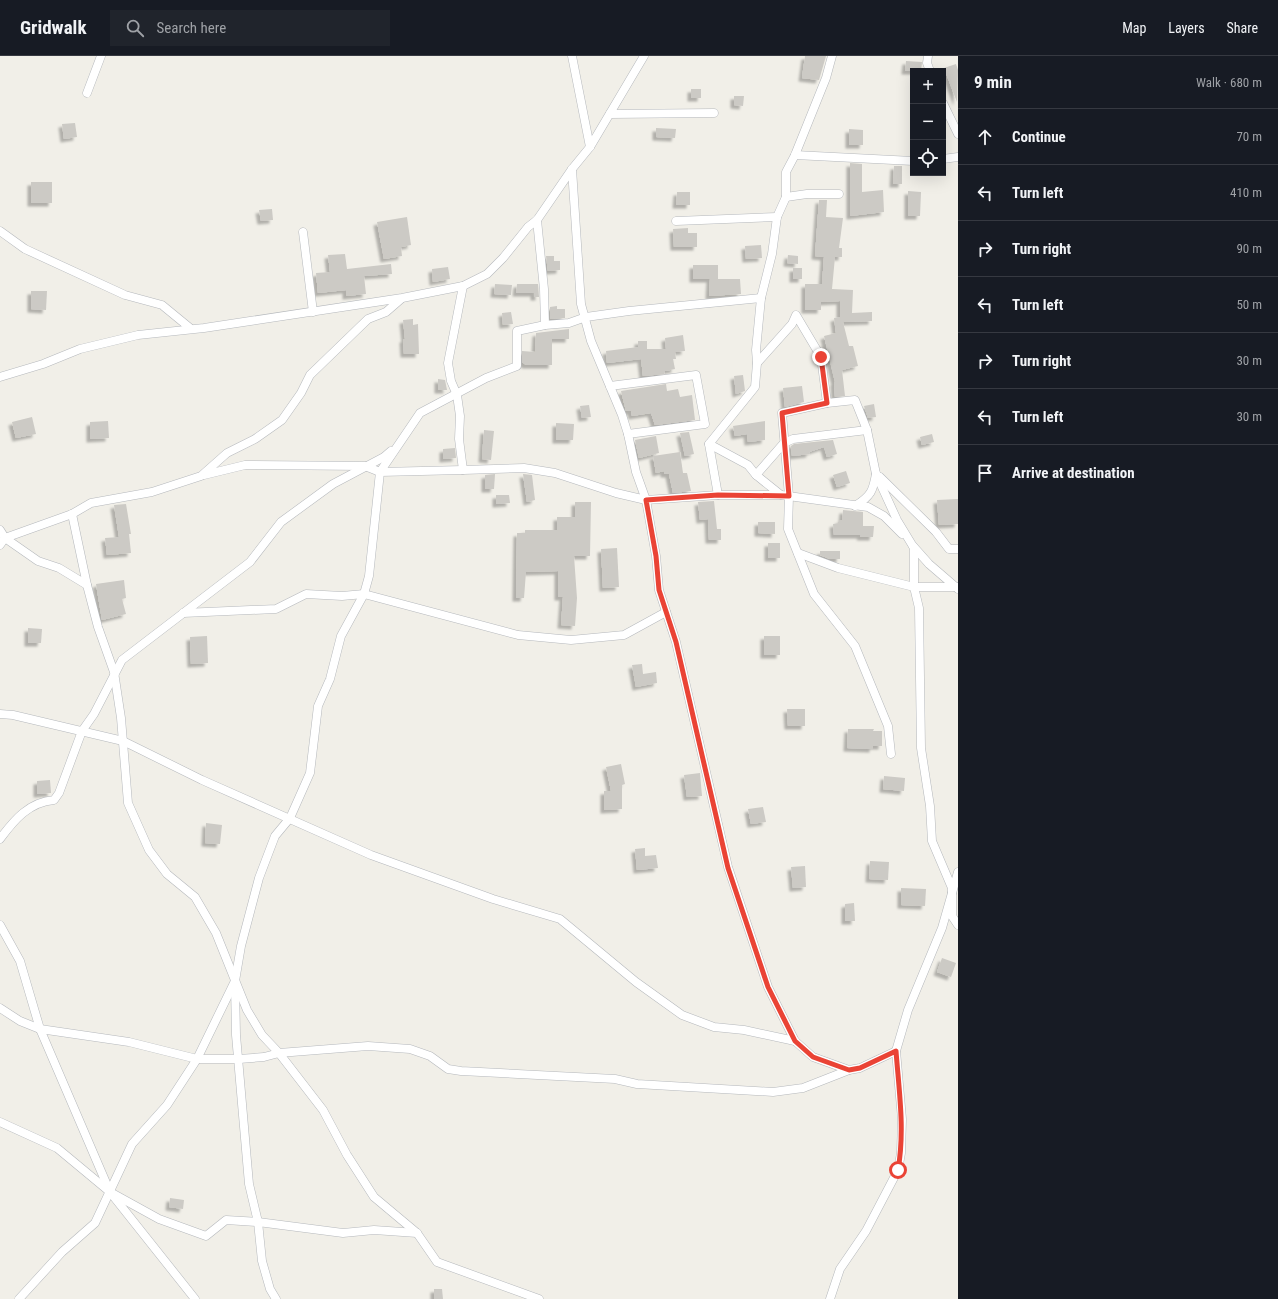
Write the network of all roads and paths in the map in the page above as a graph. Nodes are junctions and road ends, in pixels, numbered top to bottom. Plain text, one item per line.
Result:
1 (101, 56) edge
2 (572, 56) edge
3 (644, 56) edge
4 (832, 56) edge
5 (928, 56) edge
6 (929, 68) edge
7 (87, 92) dead end
8 (943, 104) edge
9 (714, 113) dead end
10 (610, 114) junction
11 (958, 134) edge
12 (590, 147) junction
13 (795, 155) junction
14 (958, 157) edge
15 (946, 158) edge
16 (910, 161) edge
17 (572, 169) junction
18 (839, 194) dead end
19 (786, 197) junction
20 (777, 217) junction
21 (537, 220) junction
22 (676, 221) dead end
23 (0, 231) edge
24 (303, 232) dead end
25 (463, 286) junction
26 (402, 298) junction
27 (761, 298) junction
28 (313, 312) junction
29 (586, 317) junction
30 (545, 325) junction
31 (190, 328) junction
32 (758, 363) junction
33 (0, 377) edge
34 (610, 386) junction
35 (457, 395) junction
36 (827, 403) junction
37 (867, 430) junction
38 (628, 434) junction
39 (784, 443) junction
40 (709, 444) junction
41 (398, 446) junction
42 (365, 466) junction
43 (463, 470) junction
44 (380, 472) junction
45 (876, 474) junction
46 (756, 475) junction
47 (201, 476) junction
48 (718, 495) junction
49 (785, 496) junction
50 (646, 500) junction
51 (855, 506) junction
52 (72, 514) junction
53 (0, 530) edge
54 (2, 542) edge
55 (914, 548) junction
56 (958, 549) edge
57 (798, 553) junction
58 (87, 585) junction
59 (914, 587) junction
60 (957, 588) edge
61 (364, 594) junction
62 (666, 612) junction
63 (182, 613) junction
64 (114, 675) junction
65 (0, 714) edge
66 (82, 731) junction
67 (123, 741) junction
68 (891, 754) dead end
69 (290, 818) junction
70 (0, 839) edge
71 (958, 872) edge
72 (952, 888) junction
73 (0, 925) edge
74 (958, 925) edge
75 (235, 981) junction
76 (0, 1008) edge
77 (40, 1029) junction
78 (795, 1041) junction
79 (896, 1051) junction
80 (280, 1053) junction
81 (197, 1058) junction
82 (239, 1059) junction
83 (849, 1070) junction
84 (0, 1122) edge
85 (110, 1192) junction
86 (258, 1222) junction
87 (417, 1233) junction
88 (19, 1299) edge
89 (195, 1299) edge
90 (276, 1299) edge
91 (539, 1299) edge
92 (830, 1299) edge

1 - 7 street
2 - 12 street
3 - 10 street
4 - 13 street
5 - 6 street
8 - 11 street
9 - 10 street
10 - 12 street
12 - 17 street
13 - 16 street
13 - 19 street
14 - 15 street
17 - 21 street
17 - 29 street
18 - 19 street
19 - 20 street
20 - 22 street
20 - 27 street
21 - 25 street
21 - 30 street
23 - 31 street
24 - 28 street
25 - 26 street
25 - 35 street
26 - 28 street
26 - 47 street
27 - 29 street
27 - 32 street
28 - 31 street
29 - 30 street
29 - 34 street
30 - 35 street
31 - 33 street
32 - 36 street
32 - 40 street
34 - 38 street
34 - 38 street
35 - 41 street
35 - 43 street
36 - 37 street
36 - 39 street
37 - 39 street
37 - 45 street
38 - 50 street
39 - 46 street
39 - 49 street
40 - 46 street
40 - 48 street
41 - 42 street
41 - 44 street
42 - 44 street
42 - 47 street
42 - 63 street
43 - 44 street
43 - 50 street
44 - 61 street
45 - 51 street
45 - 55 street
45 - 56 street
46 - 49 street
47 - 52 street
48 - 49 street
48 - 50 street
49 - 51 street
49 - 57 street
50 - 62 street
51 - 55 street
52 - 54 street
52 - 58 street
53 - 54 street
54 - 58 street
55 - 59 street
55 - 60 street
57 - 59 street
57 - 68 street
58 - 64 street
59 - 60 street
59 - 72 street
61 - 62 street
61 - 63 street
61 - 69 street
62 - 78 street
63 - 64 street
64 - 66 street
64 - 67 street
65 - 66 street
66 - 67 street
66 - 70 street
67 - 69 street
67 - 75 street
69 - 75 street
69 - 78 street
71 - 72 street
72 - 74 street
72 - 79 street
73 - 77 street
75 - 80 street
75 - 81 street
75 - 82 street
76 - 77 street
77 - 81 street
77 - 85 street
78 - 83 street
79 - 83 street
79 - 92 street
80 - 82 street
80 - 83 street
80 - 87 street
81 - 82 street
81 - 85 street
82 - 86 street
84 - 85 street
85 - 86 street
85 - 88 street
85 - 89 street
86 - 87 street
86 - 90 street
87 - 91 street

